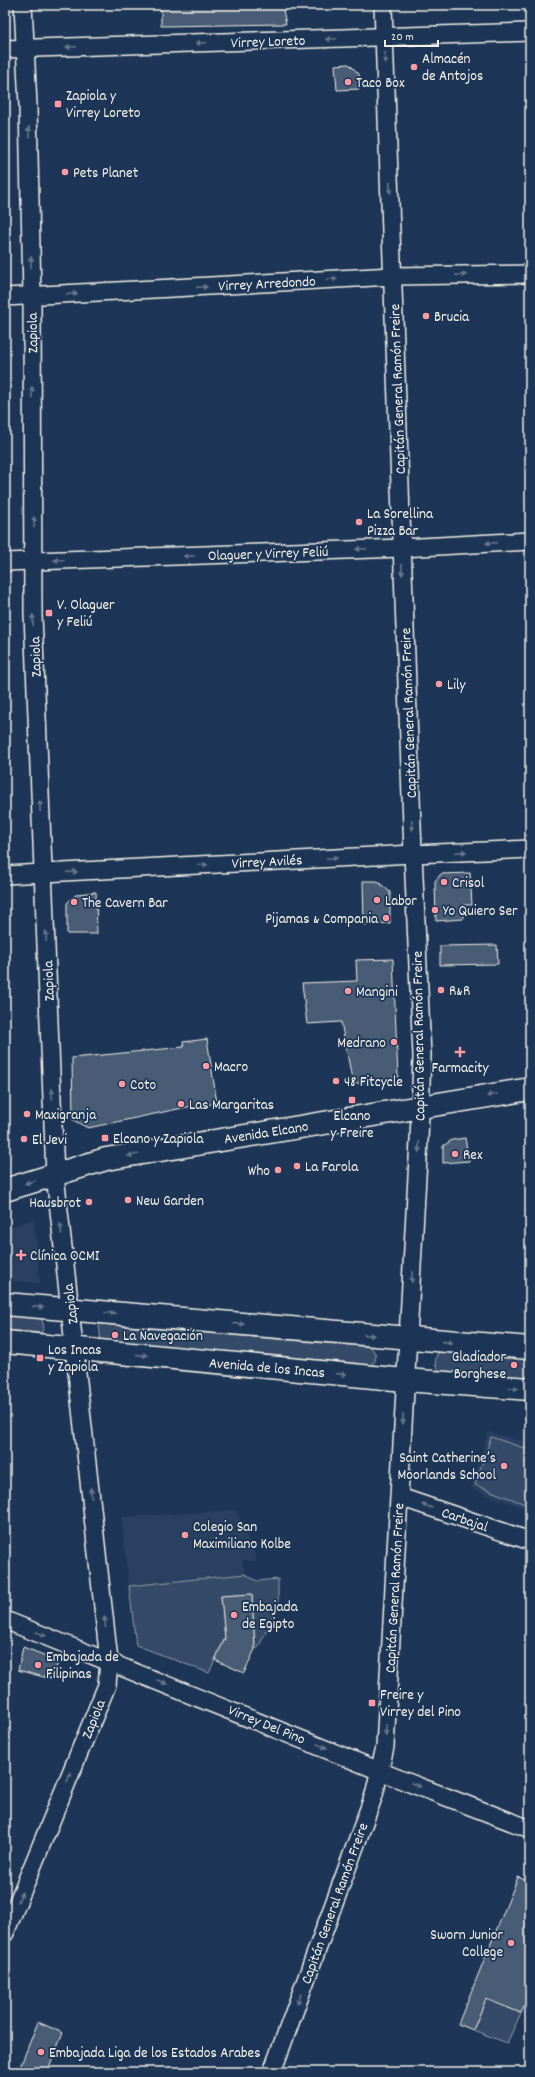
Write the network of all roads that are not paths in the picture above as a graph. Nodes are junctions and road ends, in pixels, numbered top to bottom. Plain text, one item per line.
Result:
1 (23, 5) edge
2 (383, 5) edge
3 (530, 32) edge
4 (384, 38) junction
5 (26, 48) junction
6 (5, 49) edge
7 (530, 274) edge
8 (394, 276) junction
9 (32, 296) junction
10 (5, 297) edge
11 (530, 541) edge
12 (402, 548) junction
13 (34, 561) junction
14 (5, 562) edge
15 (530, 850) edge
16 (413, 854) junction
17 (42, 873) junction
18 (5, 875) edge
19 (530, 1089) edge
20 (421, 1108) junction
21 (55, 1175) junction
22 (5, 1190) edge
23 (5, 1304) edge
24 (71, 1310) junction
25 (408, 1338) junction
26 (5, 1342) edge
27 (75, 1348) junction
28 (530, 1348) edge
29 (405, 1380) junction
30 (530, 1389) edge
31 (400, 1497) junction
32 (530, 1541) edge
33 (5, 1620) edge
34 (109, 1661) junction
35 (380, 1770) junction
36 (530, 1829) edge
37 (5, 1934) edge
38 (272, 2072) edge

1 - 5 street, Zapiola
2 - 4 street, Capitán General Ramón Freire
3 - 4 street, Virrey Loreto
4 -> 5 street, Virrey Loreto
4 -> 8 street, Capitán General Ramón Freire
5 - 6 street, Virrey Loreto
9 -> 5 street, Zapiola
8 -> 7 street, Virrey Arredondo
9 -> 8 street, Virrey Arredondo
8 - 12 street, Capitán General Ramón Freire
9 - 10 street, Virrey Arredondo
13 -> 9 street, Zapiola
11 -> 12 street, Olaguer y Virrey Feliú
12 -> 13 street, Olaguer y Virrey Feliú
12 -> 16 street, Capitán General Ramón Freire
13 - 14 street, Olaguer y Virrey Feliú
17 -> 13 street, Zapiola
16 -> 15 street, Virrey Avilés
17 -> 16 street, Virrey Avilés
16 - 20 street, Capitán General Ramón Freire
17 - 18 street, Virrey Avilés
21 -> 17 street, Zapiola
19 -> 20 main road, Avenida Elcano
20 -> 21 main road, Avenida Elcano
20 -> 25 street, Capitán General Ramón Freire
21 -> 22 main road, Avenida Elcano
24 -> 21 street, Zapiola
23 -> 24 main road
24 -> 25 main road
24 - 27 street, Zapiola
25 -> 28 main road
25 - 29 street, Capitán General Ramón Freire
26 - 27 main road, Avenida de los Incas
27 -> 29 main road, Avenida de los Incas
34 -> 27 street, Zapiola
29 -> 30 main road, Avenida de los Incas
29 -> 31 street, Capitán General Ramón Freire
32 -> 31 street, Carbajal
31 -> 35 street, Capitán General Ramón Freire
33 -> 34 street, Virrey Del Pino
34 -> 35 street, Virrey Del Pino
37 -> 34 street, Zapiola
35 -> 36 street, Virrey Del Pino
35 -> 38 street, Capitán General Ramón Freire

